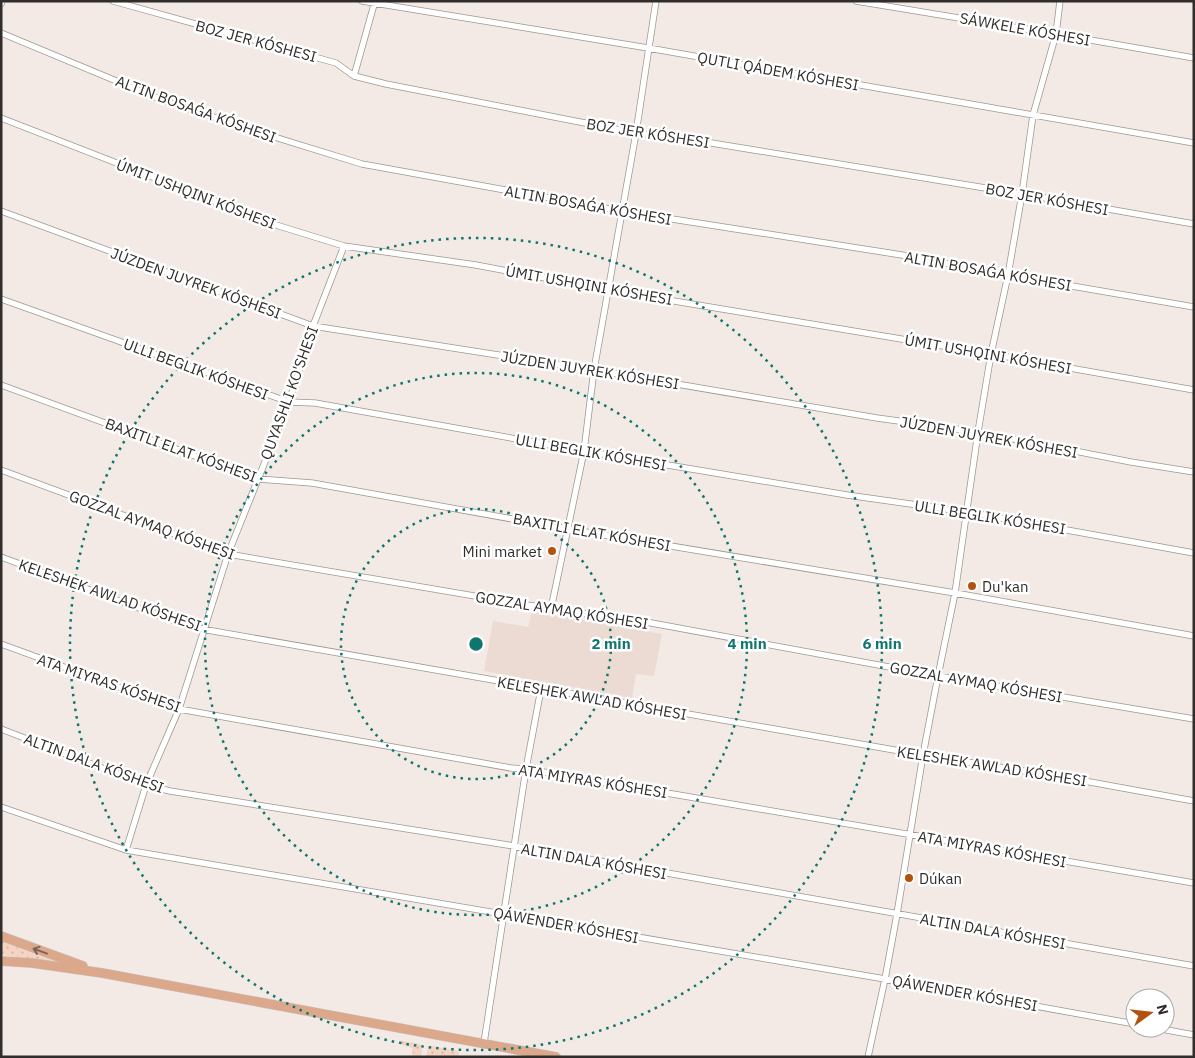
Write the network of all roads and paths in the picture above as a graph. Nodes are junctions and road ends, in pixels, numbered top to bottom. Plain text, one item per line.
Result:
1 (113, 1) edge
2 (362, 1) edge
3 (656, 1) edge
4 (856, 1) edge
5 (1060, 1) edge
6 (375, 2) edge
7 (1, 33) edge
8 (1056, 34) junction
9 (648, 48) junction
10 (1194, 58) edge
11 (354, 76) junction
12 (1033, 115) junction
13 (1, 118) edge
14 (636, 133) junction
15 (1194, 143) edge
16 (1022, 194) junction
17 (1, 211) edge
18 (621, 212) junction
19 (1194, 224) edge
20 (344, 246) junction
21 (1008, 275) junction
22 (608, 290) junction
23 (1, 299) edge
24 (1194, 306) edge
25 (313, 326) junction
26 (991, 354) junction
27 (594, 370) junction
28 (1, 385) edge
29 (1194, 390) edge
30 (289, 402) junction
31 (978, 432) junction
32 (584, 451) junction
33 (1, 470) edge
34 (1194, 472) edge
35 (258, 478) junction
36 (967, 512) junction
37 (568, 529) junction
38 (1194, 553) edge
39 (228, 554) junction
40 (1, 557) edge
41 (956, 592) junction
42 (551, 609) junction
43 (205, 629) junction
44 (1194, 636) edge
45 (1, 644) edge
46 (938, 676) junction
47 (541, 689) junction
48 (179, 708) junction
49 (1194, 719) edge
50 (1, 729) edge
51 (922, 755) junction
52 (526, 770) junction
53 (146, 785) junction
54 (1194, 801) edge
55 (1, 807) edge
56 (909, 835) junction
57 (514, 846) junction
58 (126, 850) junction
59 (1194, 883) edge
60 (897, 914) junction
61 (504, 915) junction
62 (1, 936) edge
63 (1, 961) edge
64 (1194, 966) edge
65 (102, 973) junction
66 (885, 979) junction
67 (1125, 1022) edge
68 (1175, 1032) edge
69 (1194, 1035) edge
70 (484, 1043) junction
71 (556, 1057) edge
72 (868, 1057) edge

1 - 11 street, BOZ JER KÓSHESI
2 - 6 street
3 - 9 street
4 - 8 street, SÁWKELE KÓSHESI
5 - 8 street
6 - 9 street
6 - 11 street
7 - 18 street
8 - 10 street, SÁWKELE KÓSHESI
8 - 12 street
9 - 12 street
9 - 14 street
11 - 14 street, BOZ JER KÓSHESI
12 - 15 street
12 - 16 street
13 - 20 street
14 - 16 street, BOZ JER KÓSHESI
14 - 18 street
16 - 19 street, BOZ JER KÓSHESI
16 - 21 street
17 - 25 street, JÚZDEN JUYREK KÓSHESI
18 - 21 street
18 - 22 street
20 - 22 street
20 - 25 street, QUYASHLI KO'SHESI
21 - 24 street
21 - 26 street
22 - 26 street
22 - 27 street
23 - 30 street
25 - 27 street, JÚZDEN JUYREK KÓSHESI
25 - 30 street, QUYASHLI KO'SHESI
26 - 29 street
26 - 31 street
27 - 31 street, JÚZDEN JUYREK KÓSHESI
27 - 32 street
28 - 35 street
30 - 32 street
30 - 35 street, QUYASHLI KO'SHESI
31 - 34 street, JÚZDEN JUYREK KÓSHESI
31 - 36 street
32 - 36 street
32 - 37 street
33 - 39 street, GOZZAL AYMAQ KÓSHESI
35 - 37 street
35 - 39 street, QUYASHLI KO'SHESI
36 - 38 street
36 - 41 street
37 - 41 street
37 - 42 street
39 - 42 street, GOZZAL AYMAQ KÓSHESI
39 - 43 street, QUYASHLI KO'SHESI
40 - 43 street, KELESHEK AWLAD KÓSHESI
41 - 44 street
41 - 46 street
42 - 46 street, GOZZAL AYMAQ KÓSHESI
43 - 47 street, KELESHEK AWLAD KÓSHESI
43 - 48 street, QUYASHLI KO'SHESI
45 - 48 street, ATA MIYRAS KÓSHESI
46 - 49 street, GOZZAL AYMAQ KÓSHESI
46 - 51 street
47 - 51 street, KELESHEK AWLAD KÓSHESI
47 - 52 street
48 - 52 street, ATA MIYRAS KÓSHESI
48 - 53 street, QUYASHLI KO'SHESI
50 - 53 street
51 - 54 street, KELESHEK AWLAD KÓSHESI
51 - 56 street
52 - 56 street, ATA MIYRAS KÓSHESI
52 - 57 street
53 - 57 street
53 - 58 street, QUYASHLI KO'SHESI
55 - 58 street, QÁWENDER KÓSHESI
56 - 59 street, ATA MIYRAS KÓSHESI
56 - 60 street
57 - 60 street
57 - 61 street
58 - 61 street, QÁWENDER KÓSHESI
60 - 64 street
60 - 66 street
61 - 66 street, QÁWENDER KÓSHESI
61 - 70 street
65 -> 62 main road
63 - 65 main road
65 - 70 main road
66 - 67 street, QÁWENDER KÓSHESI
66 - 72 street
68 - 69 street
70 - 71 main road

